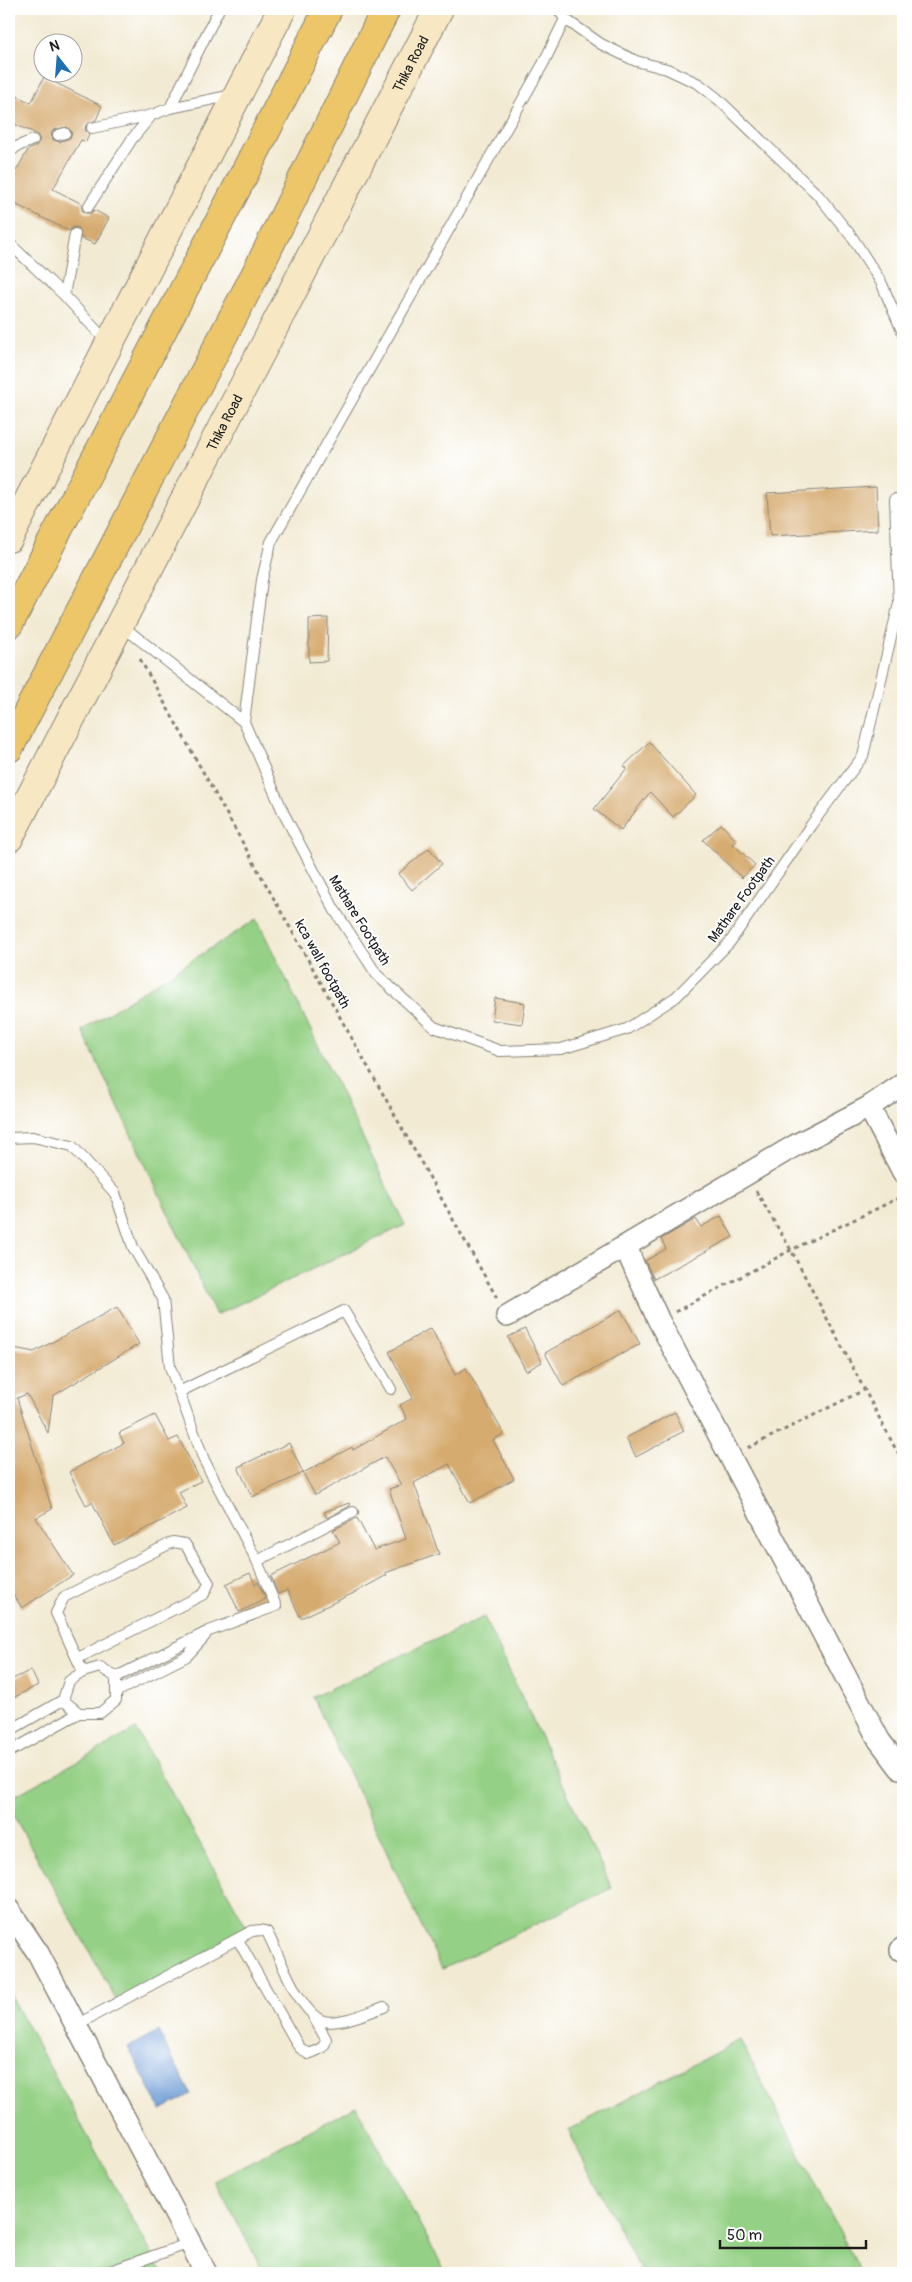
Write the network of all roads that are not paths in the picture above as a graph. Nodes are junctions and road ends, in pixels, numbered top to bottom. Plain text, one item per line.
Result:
1 (219, 9) edge
2 (282, 9) edge
3 (328, 9) edge
4 (386, 9) edge
5 (439, 9) edge
6 (558, 9) edge
7 (565, 19) junction
8 (236, 94) junction
9 (170, 108) junction
10 (152, 115) junction
11 (92, 128) dead end
12 (33, 140) dead end
13 (9, 153) edge
14 (88, 207) dead end
15 (74, 234) dead end
16 (9, 243) edge
17 (64, 295) junction
18 (903, 333) edge
19 (109, 344) junction
20 (895, 499) dead end
21 (9, 538) edge
22 (9, 624) edge
23 (120, 624) junction
24 (244, 722) junction
25 (9, 748) edge
26 (9, 838) edge
27 (903, 1084) edge
28 (870, 1108) junction
29 (9, 1138) edge
30 (903, 1172) edge
31 (627, 1246) junction
32 (507, 1316) road end
33 (391, 1389) dead end
34 (179, 1392) junction
35 (353, 1512) dead end
36 (257, 1561) junction
37 (209, 1632) junction
38 (78, 1658) junction
39 (83, 1672) junction
40 (116, 1677) junction
41 (116, 1692) junction
42 (64, 1700) junction
43 (79, 1713) junction
44 (9, 1731) edge
45 (9, 1752) edge
46 (903, 1768) edge
47 (9, 1910) edge
48 (238, 1940) junction
49 (384, 2006) dead end
50 (313, 2016) junction
51 (76, 2025) junction
52 (190, 2243) junction
53 (105, 2273) edge
54 (206, 2273) edge

1 - 9 lane
2 - 8 main road
3 - 22 highway
4 - 25 highway
5 - 23 main road, Thika Road
6 - 7 lane
7 - 18 lane
7 - 24 lane
8 - 9 lane
8 - 19 main road
9 - 10 lane
10 - 11 lane
10 - 14 lane
12 - 13 lane
15 - 17 lane
16 - 17 lane
17 - 19 lane
19 - 21 main road
20 - 24 lane, Mathare Footpath
23 - 24 lane, Mathare Footpath
23 - 26 main road, Thika Road
27 - 28 street
28 - 30 street
28 - 31 street
29 - 34 lane
31 - 32 street
31 - 46 street
33 - 34 lane
34 - 36 lane
35 - 36 lane
36 - 37 lane
37 - 40 lane
37 - 41 lane
38 - 38 lane
38 - 39 lane
39 - 40 lane
39 - 42 lane
40 - 41 lane
41 - 43 lane
42 - 43 lane
42 - 44 lane
43 - 45 lane
47 - 51 street
48 - 50 lane
48 - 50 lane
48 - 51 lane
49 - 50 lane
51 - 52 street
52 - 53 lane
52 - 54 street

